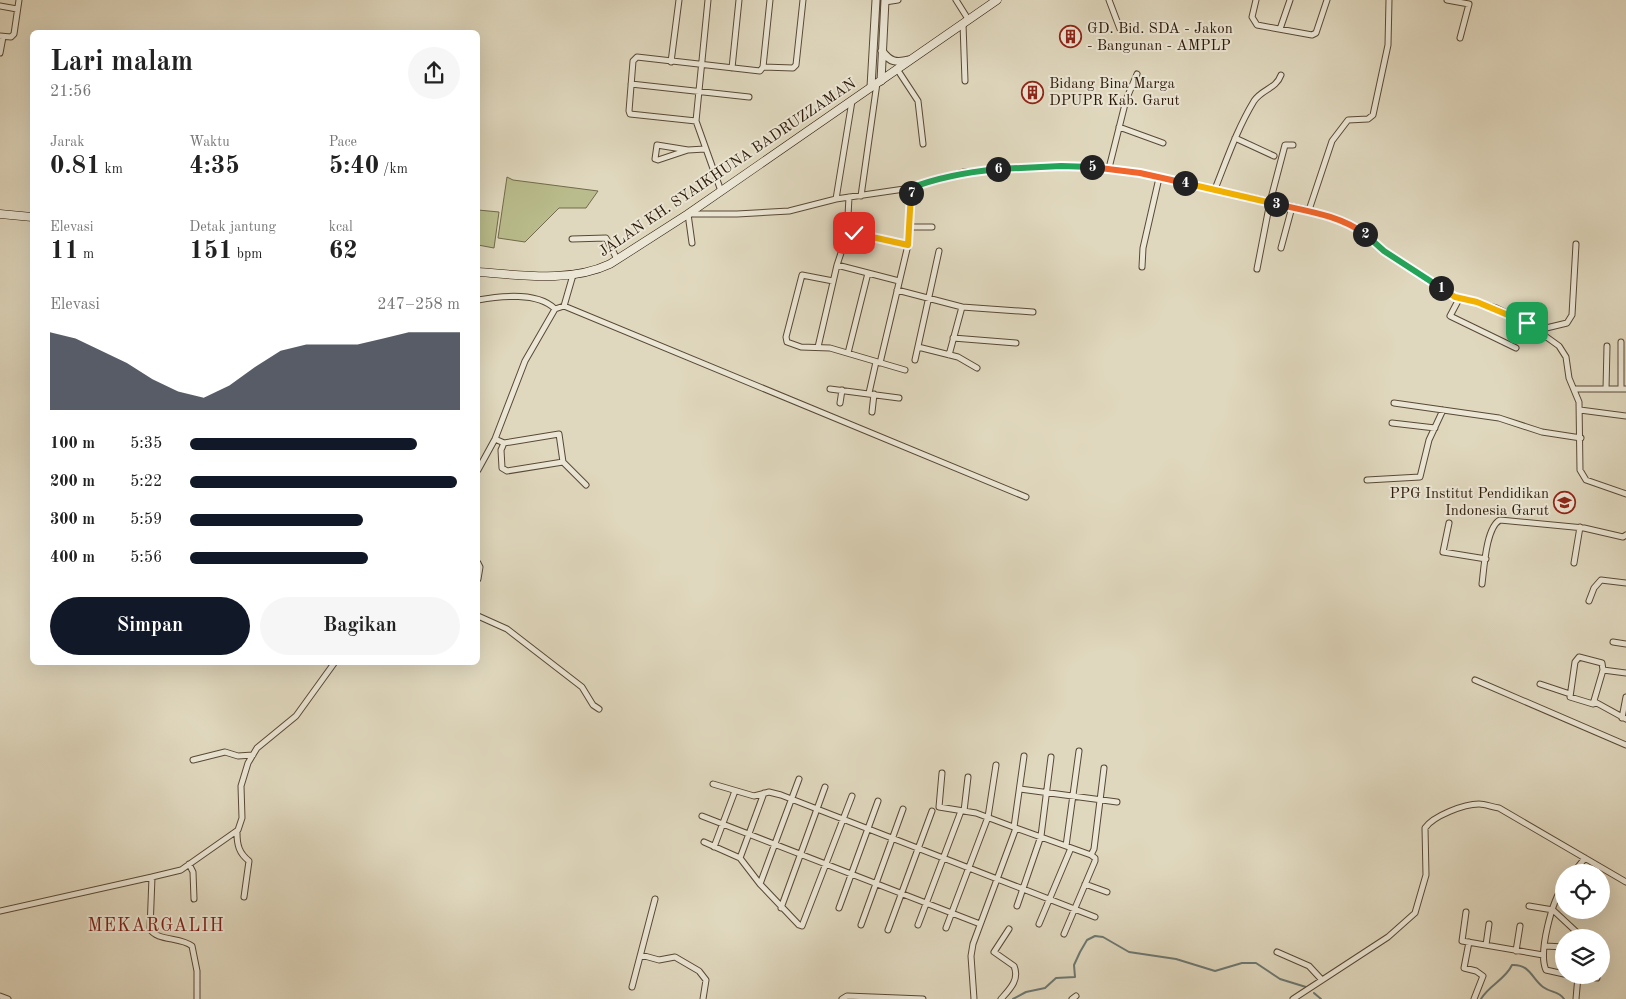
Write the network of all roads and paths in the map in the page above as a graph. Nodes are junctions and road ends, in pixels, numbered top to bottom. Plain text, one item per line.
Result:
1 (19, 0) edge
2 (679, 0) edge
3 (708, 0) edge
4 (739, 0) edge
5 (770, 0) edge
6 (803, 0) edge
7 (876, 0) edge
8 (898, 0) edge
9 (956, 0) edge
10 (997, 0) edge
11 (1109, 0) edge
12 (1256, 0) edge
13 (1290, 0) edge
14 (1327, 0) edge
15 (1389, 0) edge
16 (1447, 0) edge
17 (885, 1) edge
18 (0, 6) edge
19 (17, 9) junction
20 (965, 22) junction
21 (1120, 29) dead end
22 (1280, 29) junction
23 (1, 36) edge
24 (1460, 38) dead end
25 (881, 51) junction
26 (0, 53) edge
27 (910, 60) junction
28 (672, 62) junction
29 (701, 65) junction
30 (763, 67) junction
31 (732, 68) junction
32 (897, 69) junction
33 (1138, 74) dead end
34 (1281, 75) dead end
35 (965, 81) dead end
36 (630, 84) junction
37 (876, 84) junction
38 (698, 93) junction
39 (749, 97) dead end
40 (852, 100) junction
41 (696, 121) junction
42 (1119, 127) junction
43 (1235, 138) junction
44 (1163, 143) dead end
45 (924, 144) dead end
46 (1293, 145) dead end
47 (705, 149) junction
48 (688, 150) junction
49 (1274, 156) dead end
50 (1109, 168) junction
51 (1159, 178) junction
52 (911, 188) junction
53 (1216, 189) junction
54 (721, 191) junction
55 (861, 196) junction
56 (849, 197) junction
57 (836, 199) junction
58 (1270, 202) junction
59 (1292, 207) junction
60 (1308, 210) junction
61 (0, 214) edge
62 (688, 214) junction
63 (30, 217) edge
64 (910, 227) junction
65 (932, 227) dead end
66 (854, 233) dead end
67 (572, 239) dead end
68 (692, 243) dead end
69 (1576, 244) dead end
70 (908, 245) junction
71 (1281, 248) dead end
72 (939, 251) dead end
73 (617, 259) junction
74 (837, 265) junction
75 (1142, 267) dead end
76 (1257, 269) dead end
77 (480, 272) edge
78 (868, 273) junction
79 (573, 275) junction
80 (833, 281) junction
81 (899, 281) junction
82 (897, 290) junction
83 (930, 298) junction
84 (1459, 299) junction
85 (480, 300) edge
86 (564, 306) junction
87 (962, 307) junction
88 (555, 309) junction
89 (1033, 312) dead end
90 (1538, 330) junction
91 (953, 338) junction
92 (1621, 342) dead end
93 (1016, 343) dead end
94 (1607, 346) dead end
95 (818, 347) junction
96 (918, 347) junction
97 (1516, 348) dead end
98 (848, 353) junction
99 (949, 355) junction
100 (914, 360) dead end
101 (878, 363) junction
102 (977, 368) dead end
103 (905, 370) dead end
104 (830, 389) dead end
105 (1576, 389) junction
106 (1606, 389) junction
107 (1623, 389) edge
108 (842, 390) junction
109 (871, 394) junction
110 (899, 398) dead end
111 (840, 403) dead end
112 (1394, 403) dead end
113 (1444, 410) junction
114 (1580, 410) junction
115 (872, 412) dead end
116 (1626, 416) edge
117 (1392, 423) dead end
118 (1435, 428) junction
119 (1581, 438) junction
120 (495, 439) junction
121 (504, 443) junction
122 (563, 462) junction
123 (480, 466) edge
124 (1367, 480) dead end
125 (586, 485) dead end
126 (1626, 494) edge
127 (1026, 497) dead end
128 (1449, 524) dead end
129 (1580, 527) junction
130 (1626, 535) edge
131 (1486, 559) junction
132 (1574, 562) dead end
133 (1626, 583) edge
134 (1482, 584) dead end
135 (1589, 601) dead end
136 (480, 617) edge
137 (1613, 642) dead end
138 (1626, 644) edge
139 (333, 665) edge
140 (1603, 670) junction
141 (1626, 673) edge
142 (1475, 680) dead end
143 (1540, 684) dead end
144 (1570, 694) junction
145 (1626, 697) edge
146 (1595, 702) junction
147 (599, 709) dead end
148 (1624, 719) edge
149 (1626, 745) edge
150 (1079, 751) dead end
151 (253, 755) junction
152 (1024, 756) dead end
153 (1050, 757) dead end
154 (193, 760) dead end
155 (996, 766) dead end
156 (1104, 768) dead end
157 (942, 772) dead end
158 (968, 777) dead end
159 (799, 779) dead end
160 (713, 784) dead end
161 (825, 788) dead end
162 (1020, 789) junction
163 (735, 792) junction
164 (1046, 793) junction
165 (764, 794) junction
166 (852, 796) dead end
167 (1074, 796) junction
168 (791, 798) junction
169 (1100, 800) junction
170 (878, 801) dead end
171 (1117, 802) dead end
172 (903, 809) dead end
173 (816, 810) junction
174 (932, 811) dead end
175 (963, 811) junction
176 (702, 816) dead end
177 (988, 817) junction
178 (842, 820) junction
179 (723, 824) junction
180 (1015, 828) junction
181 (868, 830) junction
182 (237, 833) dead end
183 (750, 834) junction
184 (1041, 836) junction
185 (892, 839) junction
186 (704, 842) dead end
187 (775, 844) junction
188 (714, 847) junction
189 (1068, 847) junction
190 (917, 849) junction
191 (799, 854) junction
192 (1090, 855) junction
193 (740, 858) junction
194 (1585, 858) junction
195 (943, 859) junction
196 (190, 864) junction
197 (825, 864) junction
198 (1580, 864) edge
199 (969, 868) junction
200 (851, 873) junction
201 (152, 877) junction
202 (996, 880) junction
203 (1626, 882) edge
204 (876, 883) junction
205 (760, 884) junction
206 (1084, 884) junction
207 (1022, 890) junction
208 (1107, 892) dead end
209 (902, 893) junction
210 (244, 897) dead end
211 (194, 899) dead end
212 (654, 899) dead end
213 (1048, 899) junction
214 (1555, 900) edge
215 (927, 903) junction
216 (1017, 906) dead end
217 (1529, 906) dead end
218 (781, 908) junction
219 (839, 908) dead end
220 (1073, 909) junction
221 (1552, 910) junction
222 (0, 911) edge
223 (1466, 912) dead end
224 (952, 913) junction
225 (1095, 917) dead end
226 (980, 924) junction
227 (1039, 924) dead end
228 (1489, 924) dead end
229 (861, 925) dead end
230 (918, 925) dead end
231 (1520, 926) dead end
232 (946, 928) dead end
233 (1009, 929) dead end
234 (1573, 929) edge
235 (888, 930) dead end
236 (1064, 934) dead end
237 (1469, 942) junction
238 (1486, 945) junction
239 (1545, 946) junction
240 (1555, 947) edge
241 (1516, 950) junction
242 (1277, 952) dead end
243 (642, 955) junction
244 (1543, 955) junction
245 (1555, 972) edge
246 (1322, 980) junction
247 (1575, 984) edge
248 (632, 987) dead end
249 (0, 996) edge
250 (8, 999) edge
251 (197, 999) edge
252 (702, 999) edge
253 (842, 999) edge
254 (923, 999) edge
255 (974, 999) edge
256 (1001, 999) edge
257 (1292, 999) edge
258 (1474, 999) edge
259 (1576, 999) edge

1 - 19 street
2 - 28 street
3 - 29 street
4 - 31 street
5 - 30 street
6 - 30 street
7 - 37 street
8 - 17 street
9 - 20 street
10 - 20 main road, JALAN KH. SYAIKHUNA BADRUZZAMAN
11 - 21 street
12 - 22 street
13 - 22 street
14 - 22 street
15 - 60 street
16 - 24 street
17 - 25 street
18 - 19 street
19 - 23 street
20 - 27 main road, JALAN KH. SYAIKHUNA BADRUZZAMAN
20 - 35 street
23 - 26 street
25 - 27 street
25 - 37 street
27 - 32 main road, JALAN KH. SYAIKHUNA BADRUZZAMAN
28 - 29 street
28 - 36 street
29 - 31 street
29 - 38 street
30 - 31 street
32 - 37 main road, JALAN KH. SYAIKHUNA BADRUZZAMAN
32 - 45 street
33 - 42 street
34 - 43 street
36 - 38 street
36 - 41 street
37 - 40 main road, JALAN KH. SYAIKHUNA BADRUZZAMAN
37 - 55 street
38 - 39 street
38 - 41 street
40 - 54 main road, JALAN KH. SYAIKHUNA BADRUZZAMAN
40 - 57 street
41 - 47 street
42 - 44 street
42 - 50 street
43 - 49 street
43 - 53 street
46 - 58 street
47 - 48 street
47 - 54 street
48 - 48 street
50 - 51 street
50 - 52 street
51 - 53 street
51 - 75 street
52 - 55 street
52 - 64 street
53 - 58 street
54 - 62 main road, JALAN KH. SYAIKHUNA BADRUZZAMAN
55 - 56 street
56 - 57 street
56 - 74 street
57 - 62 street
58 - 59 street
58 - 76 street
59 - 60 street
59 - 71 street
60 - 84 street
61 - 63 main road
62 - 68 street
62 - 73 main road, JALAN KH. SYAIKHUNA BADRUZZAMAN
64 - 65 street
64 - 70 street
66 - 70 street
67 - 73 street
69 - 90 street
70 - 81 street
72 - 83 street
73 - 79 main road, JALAN KH. SYAIKHUNA BADRUZZAMAN
74 - 78 street
74 - 80 street
77 - 79 main road, JALAN KH. SYAIKHUNA BADRUZZAMAN
78 - 81 street
78 - 98 street
79 - 86 street
80 - 95 street
80 - 95 street
81 - 82 street
82 - 83 street
82 - 101 street
83 - 87 street
83 - 96 street
84 - 90 street
84 - 97 street
85 - 88 street
86 - 88 street
86 - 127 street
87 - 89 street
87 - 91 street
88 - 120 street
90 - 105 street
91 - 93 street
91 - 99 street
92 - 107 street
94 - 106 street
95 - 98 street
96 - 99 street
96 - 100 street
98 - 101 street
99 - 102 street
101 - 103 street
101 - 109 street
104 - 108 street
105 - 106 street
105 - 114 street
106 - 107 street
108 - 109 street
108 - 111 street
109 - 110 street
109 - 115 street
112 - 113 street
113 - 118 street
113 - 119 street
114 - 116 street
114 - 119 street
117 - 118 street
118 - 124 street
119 - 126 street
120 - 121 street
120 - 123 street
121 - 122 street
121 - 122 street
122 - 125 street
128 - 131 street
129 - 130 street
129 - 131 street
129 - 132 street
131 - 134 street
133 - 135 street
136 - 147 street
137 - 138 street
139 - 151 street
140 - 141 street
140 - 144 street
140 - 146 street
142 - 149 street
143 - 144 street
144 - 146 street
145 - 148 street
146 - 148 street
150 - 167 street
151 - 154 street
151 - 196 street
152 - 162 street
153 - 164 street
155 - 177 street
156 - 169 street
157 - 175 street
158 - 175 street
159 - 168 street
160 - 163 street
161 - 173 street
162 - 164 street
162 - 180 street
163 - 165 street
163 - 179 street
164 - 167 street
164 - 184 street
165 - 168 street
165 - 183 street
166 - 178 street
167 - 169 street
167 - 189 street
168 - 173 street
168 - 187 street
169 - 171 street
169 - 192 street
170 - 181 street
172 - 185 street
173 - 178 street
173 - 191 street
174 - 190 street
175 - 177 street
175 - 195 street
176 - 179 street
177 - 180 street
177 - 199 street
178 - 181 street
178 - 197 street
179 - 183 street
179 - 188 street
180 - 184 street
180 - 202 street
181 - 185 street
181 - 200 street
182 - 210 street
183 - 187 street
183 - 193 street
184 - 189 street
184 - 207 street
185 - 190 street
185 - 204 street
186 - 188 street
187 - 191 street
187 - 205 street
188 - 193 street
189 - 192 street
189 - 213 street
190 - 195 street
190 - 209 street
191 - 197 street
191 - 218 street
192 - 206 street
193 - 205 street
194 - 198 street
194 - 203 street
194 - 246 street
195 - 199 street
195 - 215 street
196 - 201 street
196 - 211 street
197 - 200 street
197 - 218 street
199 - 202 street
199 - 224 street
200 - 204 street
200 - 219 street
201 - 222 street
201 - 251 street
202 - 207 street
202 - 226 street
204 - 209 street
204 - 229 street
205 - 218 street
206 - 208 street
206 - 220 street
207 - 213 street
207 - 216 street
209 - 215 street
209 - 235 street
212 - 243 street
213 - 220 street
213 - 227 street
214 - 221 street
215 - 224 street
215 - 230 street
217 - 221 street
220 - 225 street
220 - 236 street
221 - 234 street
221 - 239 street
223 - 237 street
224 - 226 street
224 - 232 street
226 - 255 street
228 - 238 street
231 - 241 street
233 - 256 street
237 - 238 street
237 - 258 street
238 - 241 street
239 - 240 street
239 - 244 street
241 - 244 street
242 - 246 street
243 - 248 street
243 - 252 street
244 - 245 street
246 - 257 street
247 - 259 street
249 - 250 street
253 - 254 street

